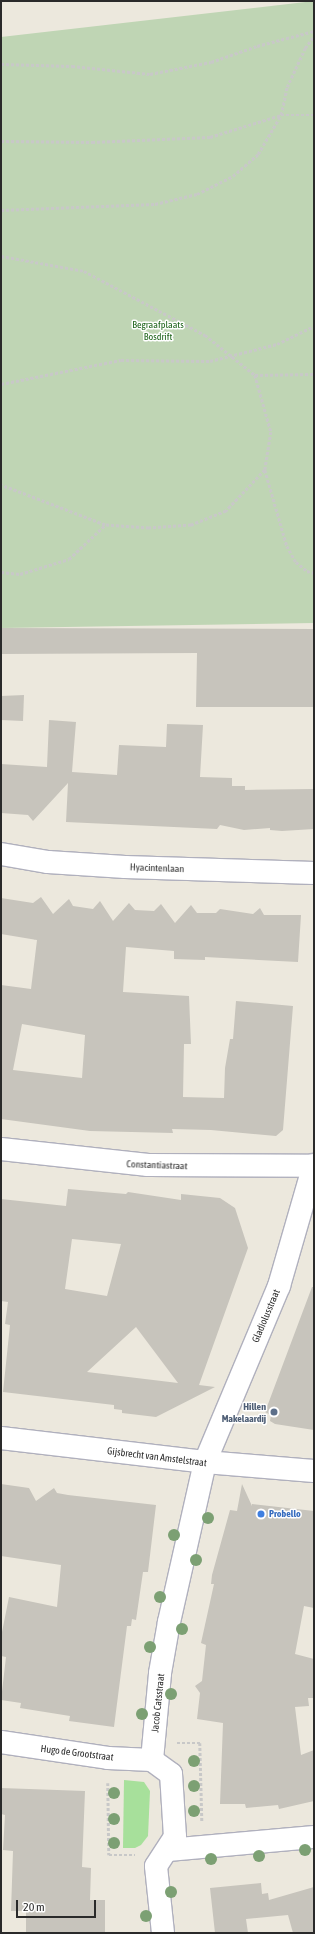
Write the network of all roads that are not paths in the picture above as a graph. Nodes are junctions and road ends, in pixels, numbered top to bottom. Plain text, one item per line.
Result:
1 (1, 854) edge
2 (314, 873) edge
3 (1, 1149) edge
4 (314, 1166) edge
5 (1, 1438) edge
6 (205, 1462) junction
7 (314, 1471) edge
8 (1, 1742) edge
9 (152, 1760) junction
10 (314, 1837) edge
11 (166, 1852) junction
12 (163, 1933) edge

1 - 2 street, Hyacintenlaan
3 - 4 street, Constantiastraat
4 - 6 street, Gladiolusstraat
5 - 6 street, Gijsbrecht van Amstelstraat
6 - 7 street, Gijsbrecht van Amstelstraat
6 - 9 street, Jacob Catsstraat
8 - 9 street, Hugo de Grootstraat
9 - 11 street
10 - 11 street
11 - 12 street

